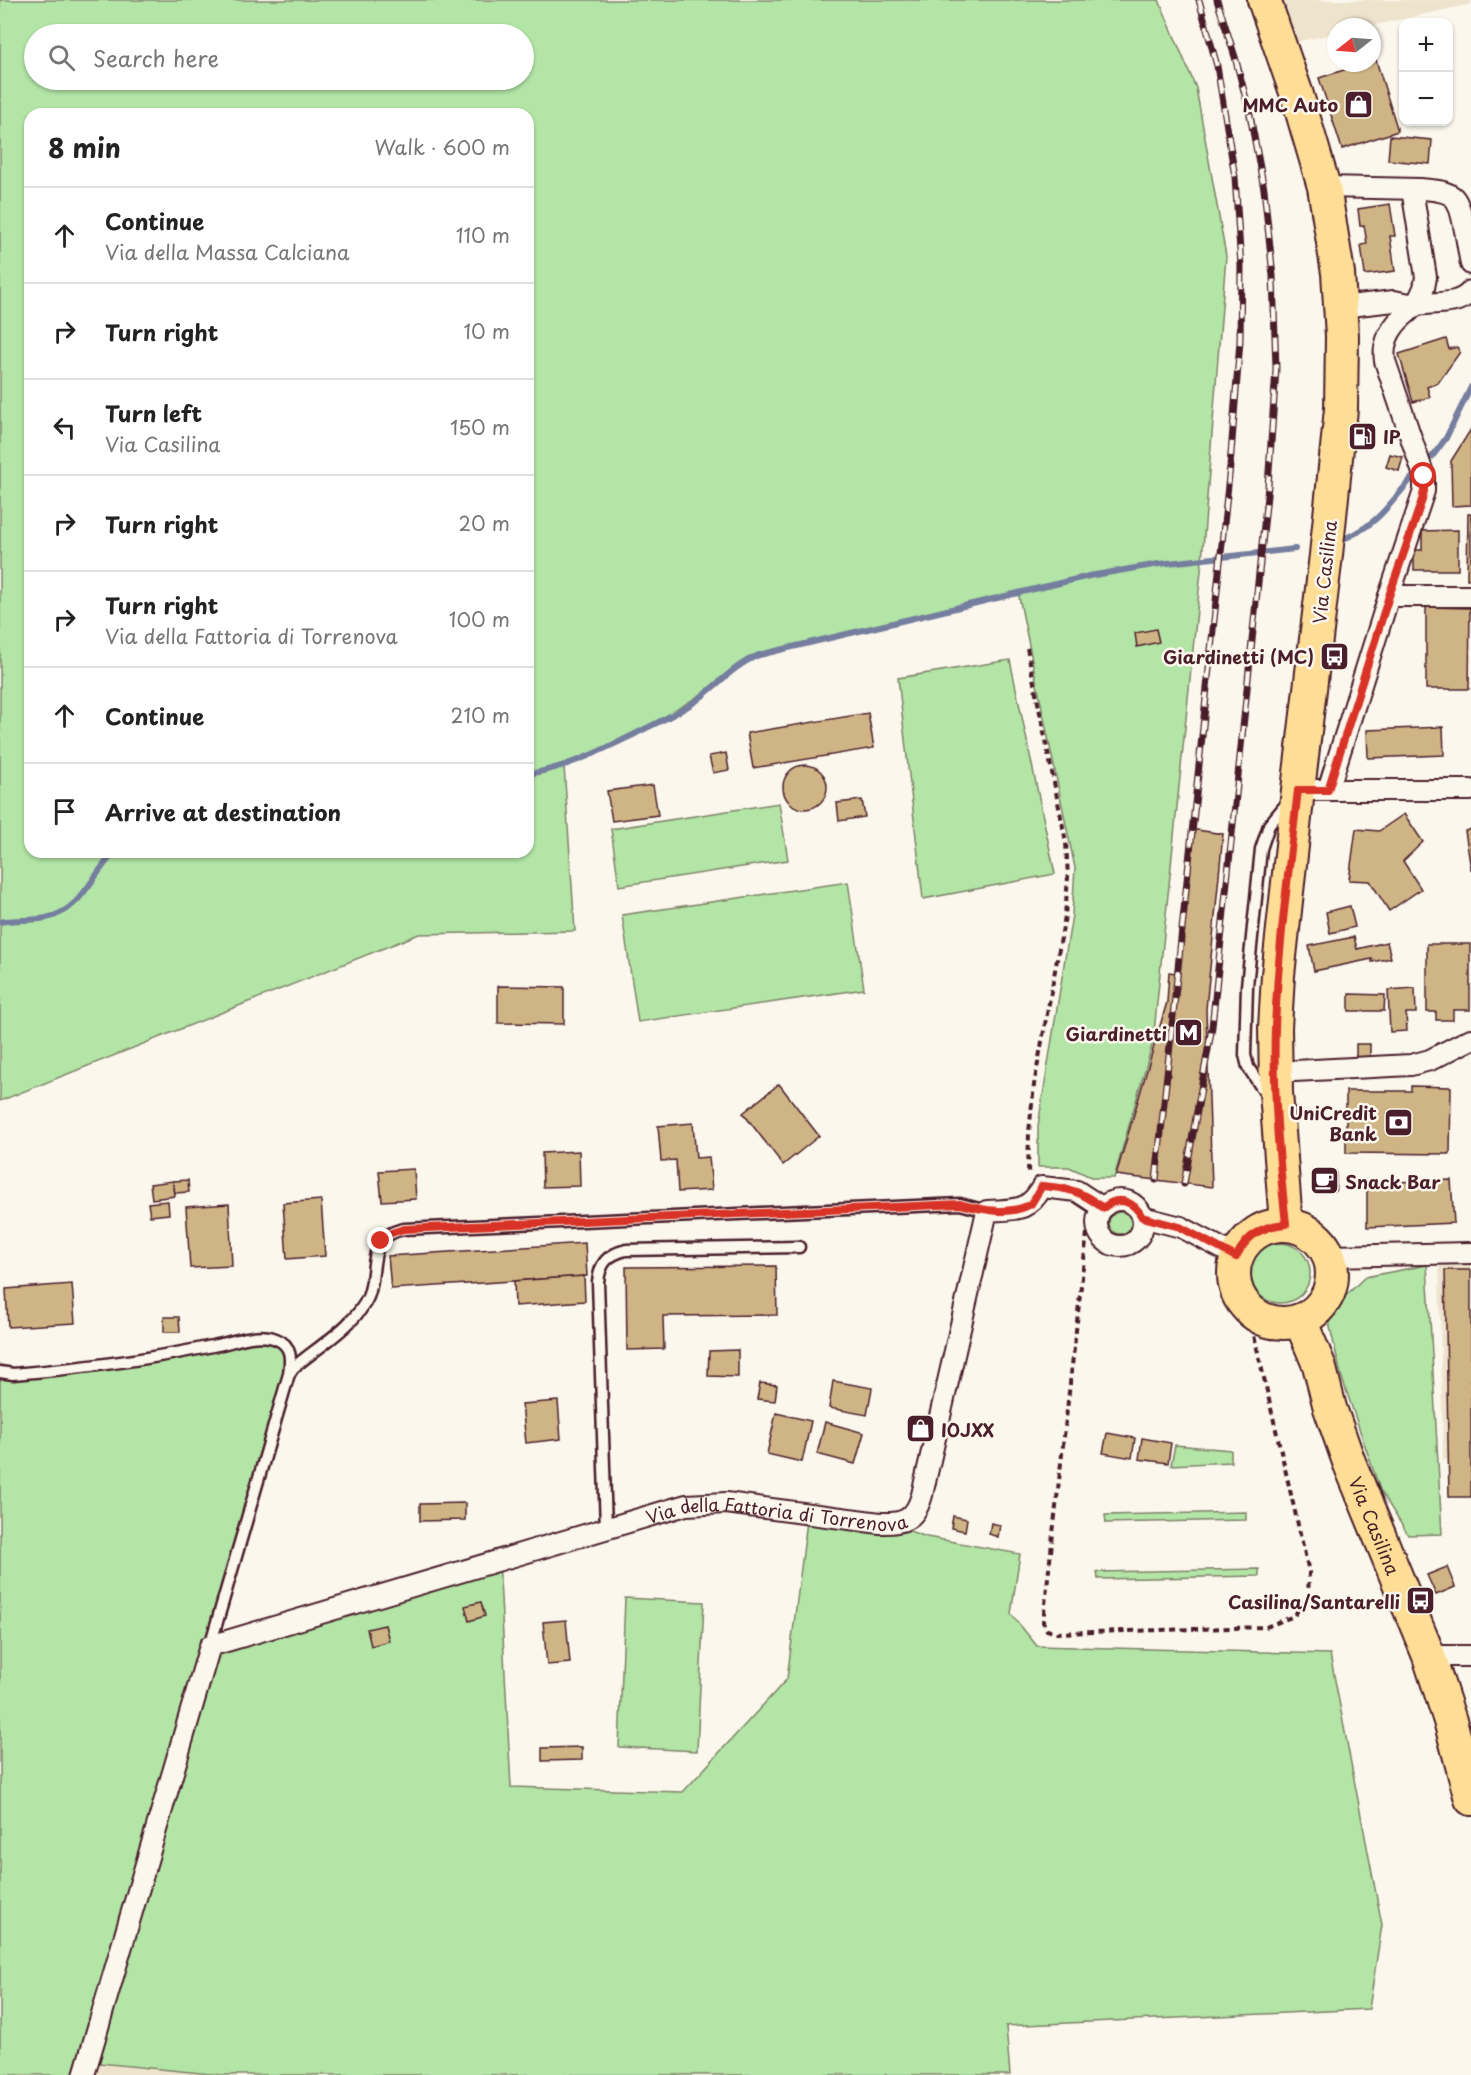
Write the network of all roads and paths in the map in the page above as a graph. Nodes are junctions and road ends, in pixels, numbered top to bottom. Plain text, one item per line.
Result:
1 (1264, 0) edge
2 (1324, 186) junction
3 (1412, 189) junction
4 (1471, 264) edge
5 (1471, 291) edge
6 (1416, 305) junction
7 (1340, 307) junction
8 (1389, 596) junction
9 (1471, 596) edge
10 (1027, 648) dead end
11 (1313, 790) junction
12 (1471, 790) edge
13 (1471, 1039) edge
14 (1275, 1072) junction
15 (1277, 1112) junction
16 (1028, 1206) junction
17 (1103, 1208) junction
18 (987, 1211) junction
19 (1142, 1217) junction
20 (1286, 1224) junction
21 (1087, 1233) dead end
22 (799, 1248) dead end
23 (1471, 1253) edge
24 (1236, 1257) junction
25 (1329, 1257) junction
26 (1300, 1320) junction
27 (1253, 1331) dead end
28 (0, 1372) edge
29 (289, 1374) junction
30 (606, 1528) junction
31 (210, 1646) junction
32 (1429, 1656) junction
33 (1471, 1656) edge
34 (1471, 1799) edge
35 (84, 2075) edge

1 - 2 main road, Via Casilina
2 - 3 street
2 - 7 main road, Via Casilina
3 - 4 street
3 - 6 street
5 - 6 street
6 - 7 street
6 - 8 street
7 - 11 main road, Via Casilina
8 - 9 street
8 - 11 street
10 - 16 path
11 - 12 street
11 - 14 main road, Via Casilina
11 - 15 lane
13 - 14 street
14 - 15 main road, Via Casilina
15 - 20 main road, Via Casilina
16 - 17 street
16 - 18 street
17 - 19 street
17 - 19 street
18 - 29 lane
18 - 30 street, Via della Fattoria di Torrenova
19 - 24 street
20 - 24 main road
20 - 25 main road
21 - 27 path
22 - 30 lane
23 - 25 street
24 - 26 main road
25 - 26 main road
26 - 32 main road, Via Casilina
28 - 29 lane
29 - 31 lane
30 - 31 street, Via della Fattoria di Torrenova
31 - 35 street
32 - 33 street
32 - 34 main road, Via Casilina

